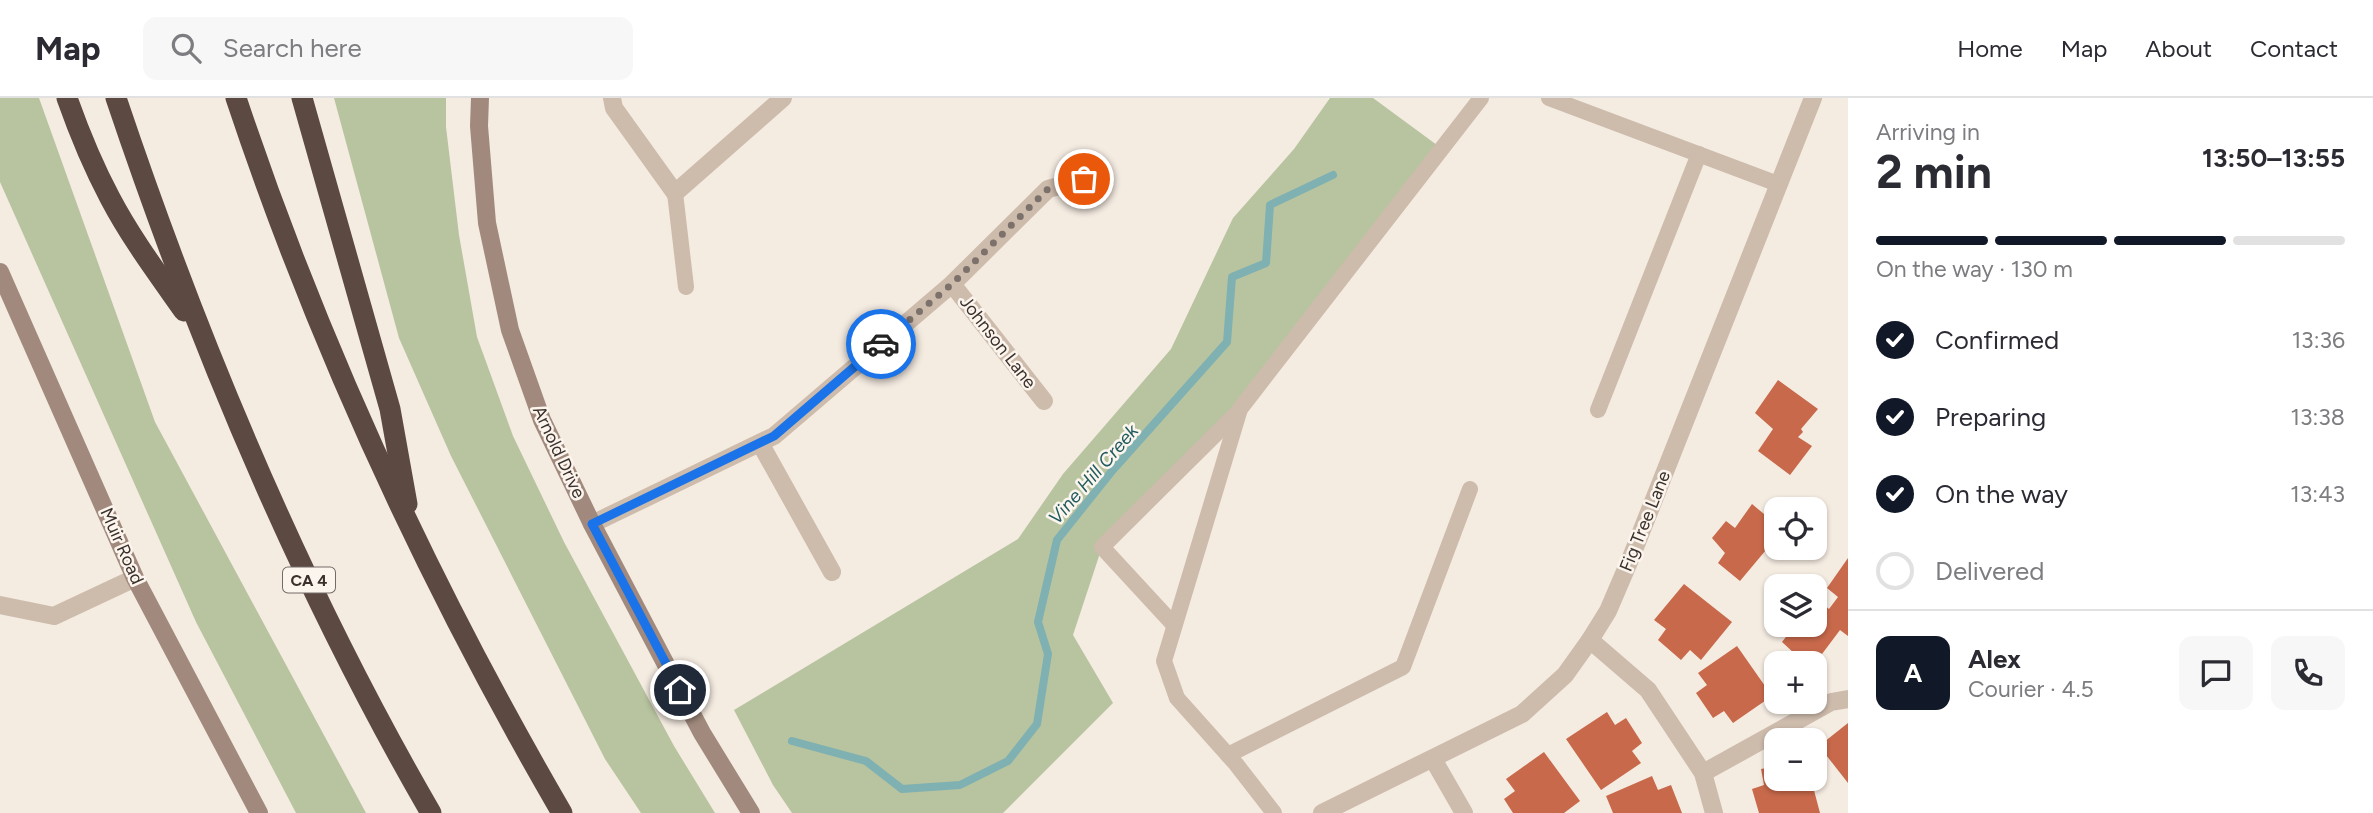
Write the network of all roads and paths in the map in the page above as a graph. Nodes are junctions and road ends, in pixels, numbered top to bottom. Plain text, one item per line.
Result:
1 (66, 98) edge
2 (116, 98) edge
3 (236, 98) edge
4 (302, 98) edge
5 (480, 98) edge
6 (612, 98) edge
7 (783, 98) edge
8 (1549, 98) edge
9 (1813, 98) edge
10 (1471, 101) edge
11 (1699, 154) junction
12 (1102, 174) dead end
13 (1778, 184) junction
14 (675, 193) junction
15 (0, 272) edge
16 (952, 284) junction
17 (686, 287) dead end
18 (203, 339) junction
19 (1044, 401) dead end
20 (1240, 409) junction
21 (1598, 410) dead end
22 (760, 443) junction
23 (1470, 489) dead end
24 (592, 524) junction
25 (411, 530) junction
26 (832, 572) dead end
27 (135, 578) junction
28 (0, 605) edge
29 (1174, 625) junction
30 (1590, 640) junction
31 (1848, 699) edge
32 (1228, 755) junction
33 (1433, 759) junction
34 (1703, 773) junction
35 (259, 813) edge
36 (431, 813) edge
37 (562, 813) edge
38 (751, 813) edge
39 (1274, 813) edge
40 (1322, 813) edge
41 (1464, 813) edge
42 (1714, 813) edge

1 - 18 highway
2 - 18 highway, CA 4
3 - 25 highway
4 - 25 highway
5 - 24 street, Arnold Drive
6 - 14 street
7 - 14 street
8 - 11 lane
9 - 13 street, Fig Tree Lane
10 - 20 lane
11 - 13 lane
11 - 21 lane
12 - 16 street
13 - 30 street, Fig Tree Lane
14 - 17 lane
15 - 27 street, Muir Road
16 - 19 street, Johnson Lane
16 - 22 street
18 - 36 highway, CA 4
20 - 29 lane
20 - 29 lane
22 - 24 street
22 - 26 street
23 - 32 lane
24 - 38 street, Arnold Drive
25 - 37 highway
27 - 28 street
27 - 35 street, Muir Road
29 - 32 lane
30 - 33 street, Fig Tree Lane
30 - 34 street
31 - 34 street
32 - 39 lane
33 - 40 street, Fig Tree Lane
33 - 41 street
34 - 42 street

